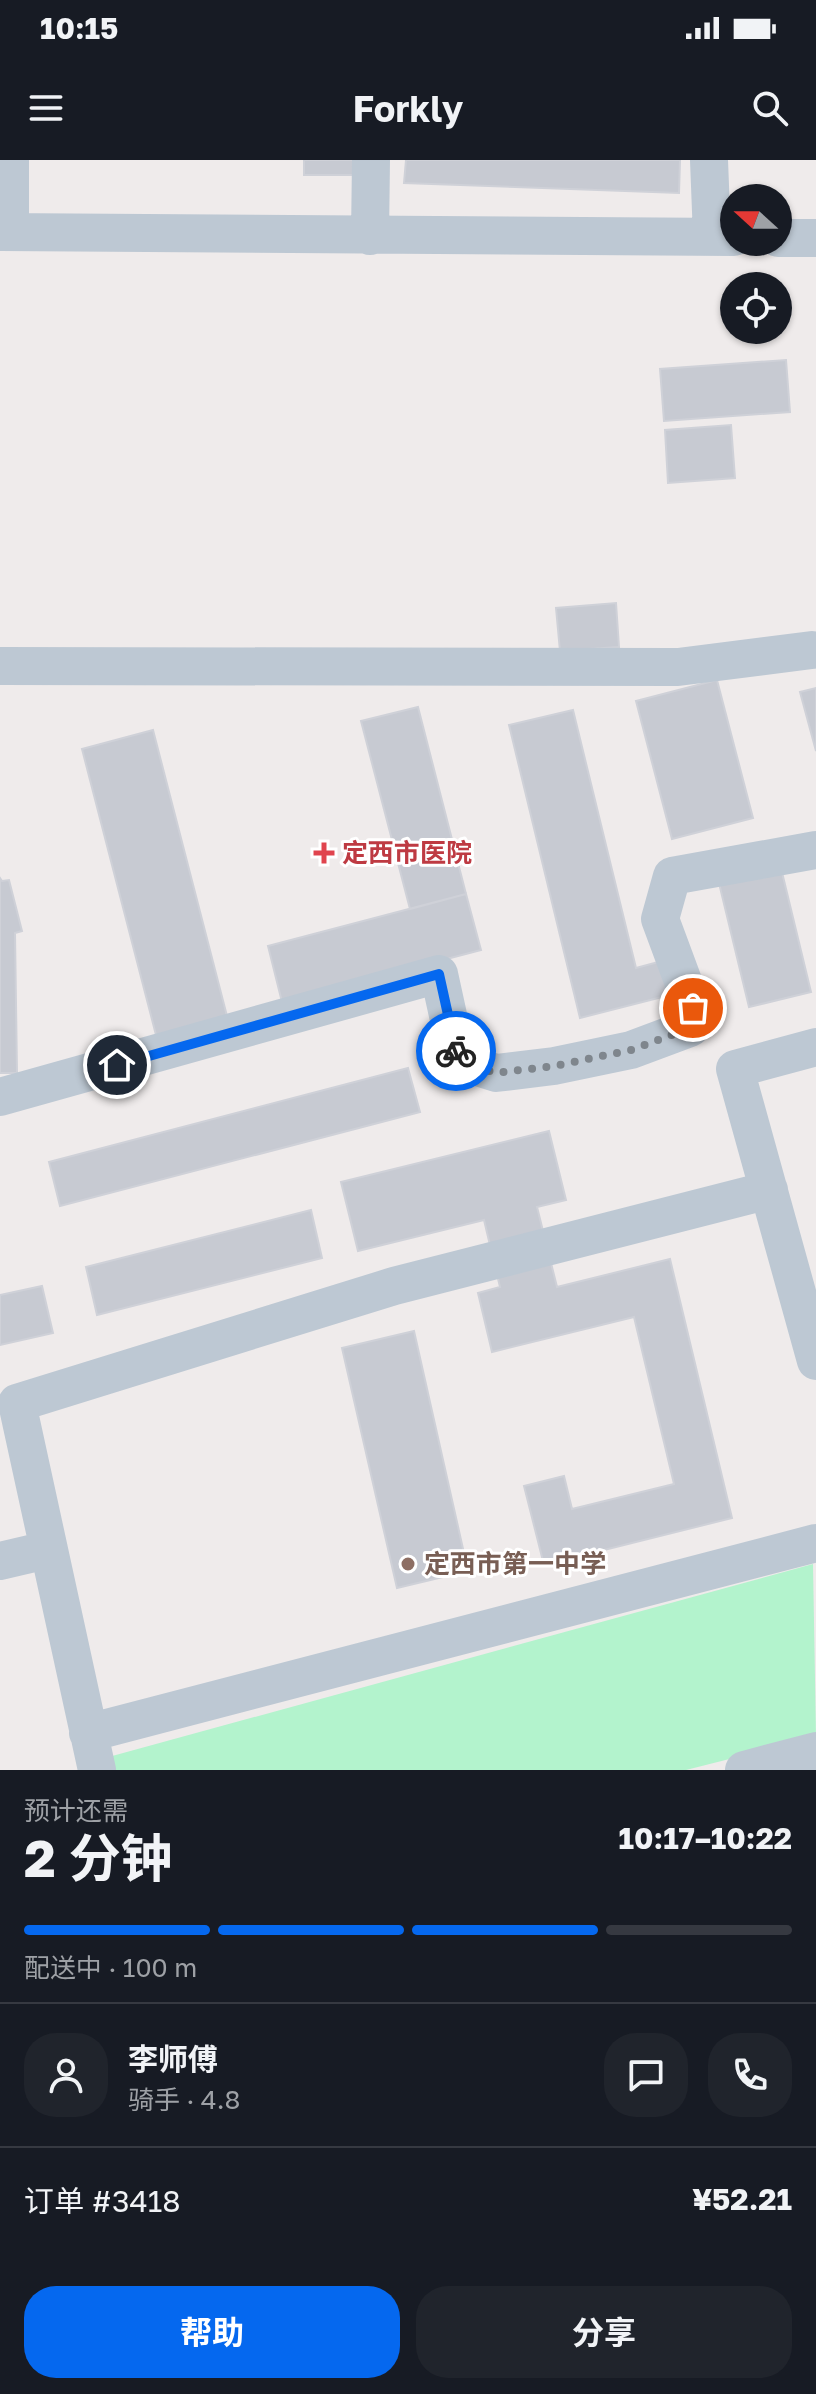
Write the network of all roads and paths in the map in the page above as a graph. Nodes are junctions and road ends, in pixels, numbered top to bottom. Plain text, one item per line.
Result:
1 (10, 160) edge
2 (371, 160) edge
3 (709, 160) edge
4 (720, 220) edge
5 (5, 232) edge
6 (370, 236) junction
7 (720, 237) edge
8 (792, 238) edge
9 (816, 238) edge
10 (812, 650) dead end
11 (0, 666) edge
12 (816, 850) edge
13 (816, 1047) edge
14 (0, 1097) edge
15 (769, 1190) junction
16 (816, 1361) edge
17 (816, 1543) edge
18 (47, 1550) junction
19 (0, 1561) edge
20 (88, 1733) junction
21 (816, 1751) edge
22 (97, 1770) edge
23 (744, 1770) edge

1 - 5 street
2 - 6 street
3 - 4 street
5 - 6 street
6 - 7 street
8 - 9 street
10 - 11 street
12 - 14 street
13 - 15 street
15 - 16 street
15 - 18 street
17 - 20 street
18 - 19 street
18 - 20 street
20 - 22 street
21 - 23 street

